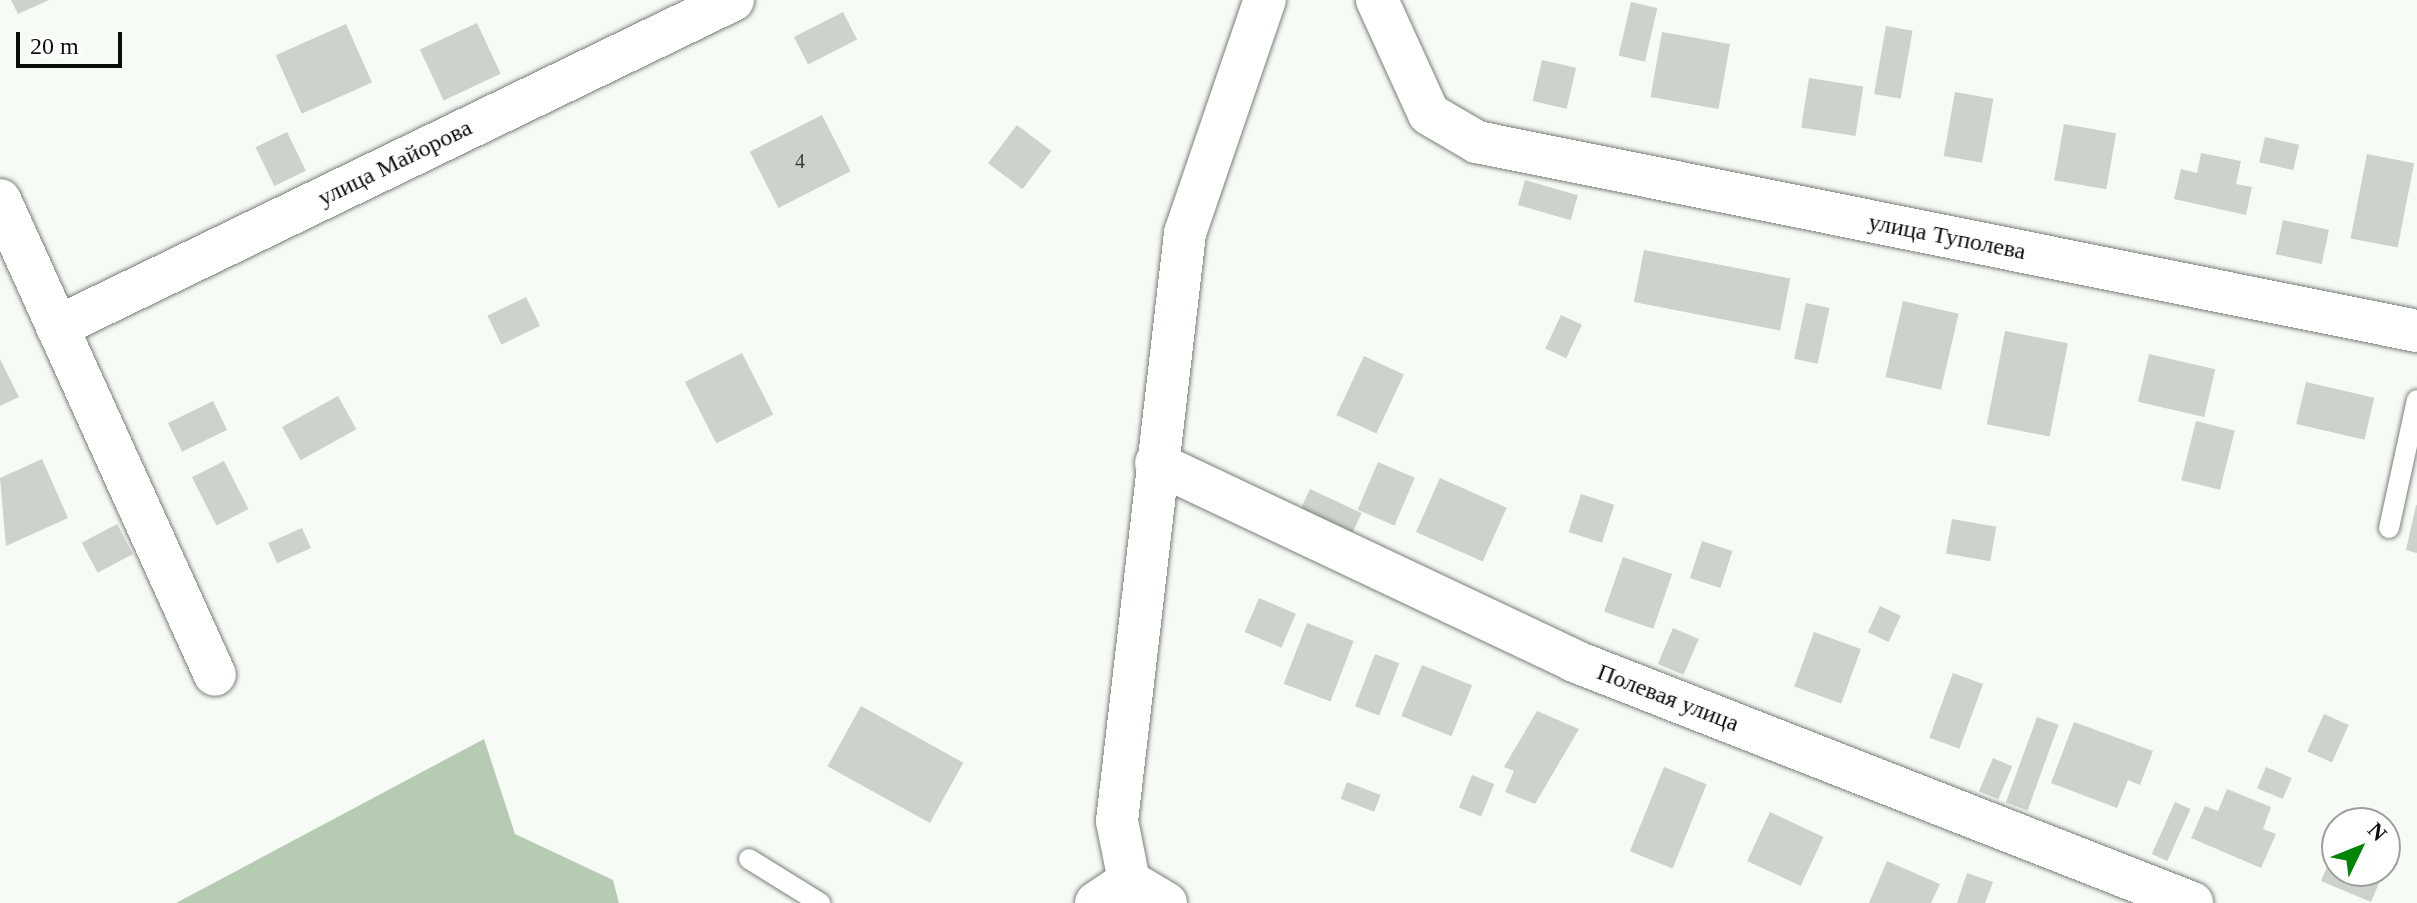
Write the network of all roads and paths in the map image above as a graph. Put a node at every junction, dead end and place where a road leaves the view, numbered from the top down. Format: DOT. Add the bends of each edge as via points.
graph roads {
  1 [pos="733,0"];
  2 [pos="1265,0"];
  3 [pos="1377,0"];
  4 [pos="0,200"];
  5 [pos="57,327"];
  6 [pos="2417,331"];
  7 [pos="2417,400"];
  8 [pos="1156,463"];
  9 [pos="2389,528"];
  10 [pos="215,675"];
  11 [pos="749,859"];
  12 [pos="1113,892"];
  13 [pos="820,903"];
  14 [pos="1166,903"];
  15 [pos="2192,903"];
  1 -- 5 [label="street, улица Майорова"];
  2 -- 8 [label="street" via="1185,233"];
  3 -- 6 [label="street, улица Туполева" via="1429,114 1477,142"];
  4 -- 5 [label="street"];
  5 -- 10 [label="street"];
  7 -- 9 [label="lane"];
  8 -- 12 [label="street"];
  8 -- 15 [label="street, Полевая улица" via="1574,661"];
  11 -- 13 [label="lane"];
  12 -- 14 [label="street"];
}
